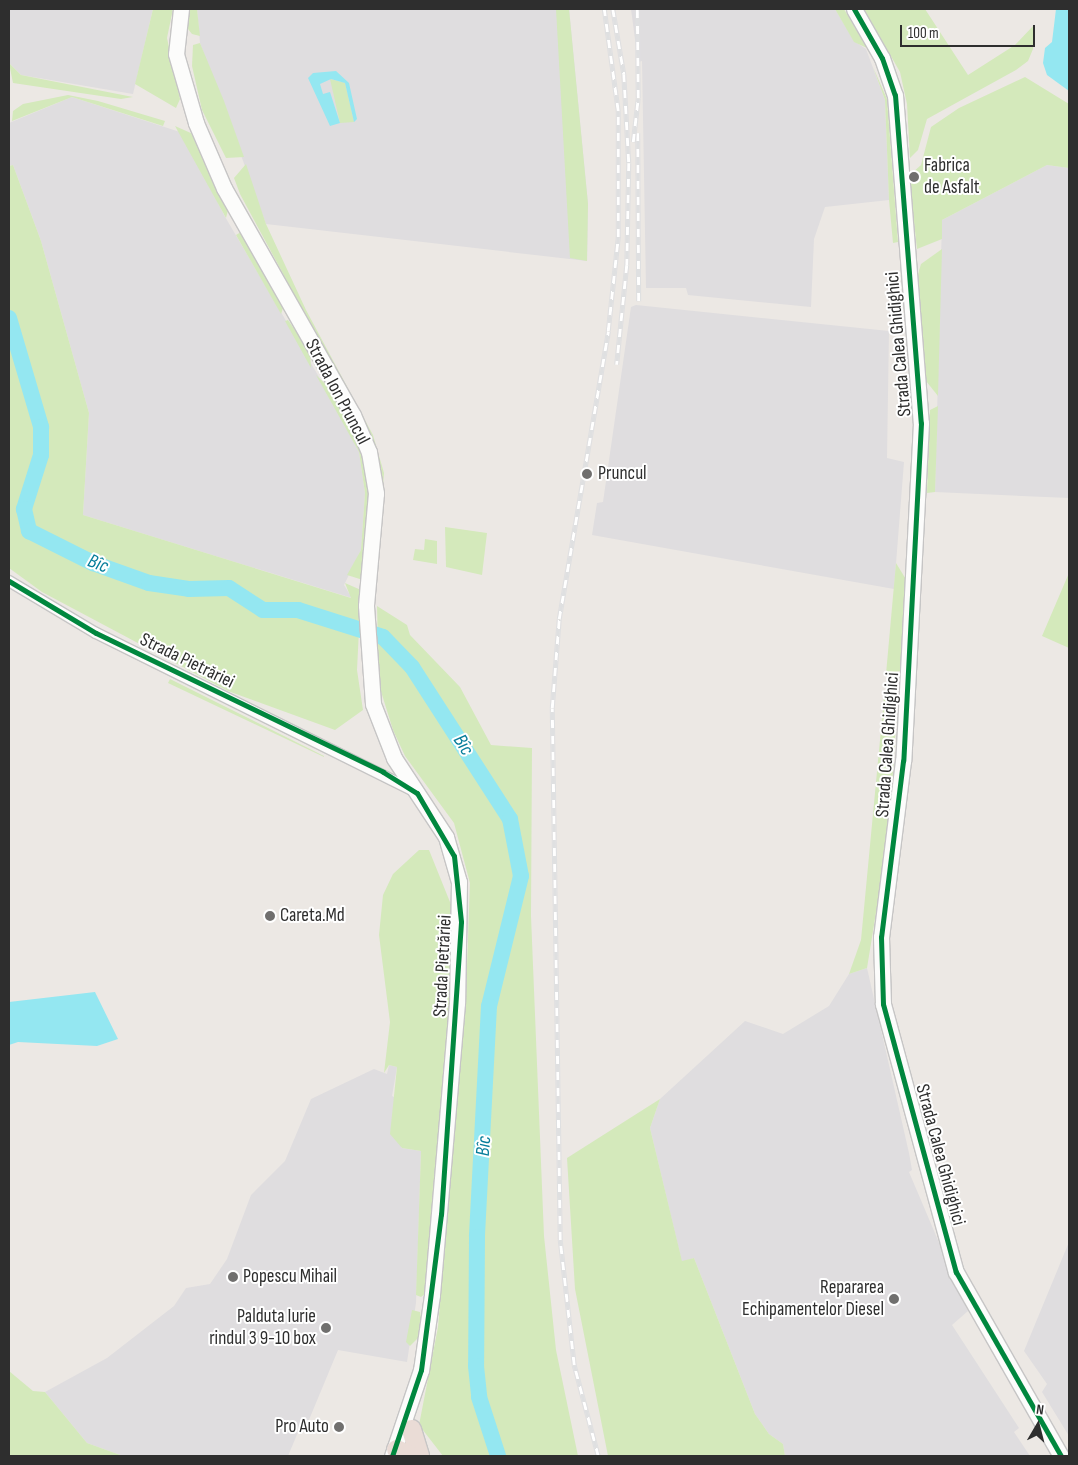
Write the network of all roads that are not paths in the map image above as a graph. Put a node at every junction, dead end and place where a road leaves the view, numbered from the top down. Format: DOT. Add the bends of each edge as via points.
graph roads {
  1 [pos="181,9"];
  2 [pos="854,9"];
  3 [pos="9,581"];
  4 [pos="417,793"];
  5 [pos="432,1295"];
  6 [pos="410,1429"];
  7 [pos="404,1454"];
  8 [pos="1061,1456"];
  1 -- 4 [label="street, Strada Ion Pruncul" via="176,54 196,123 224,188 354,415 369,452 376,493 366,606 373,704 394,758"];
  2 -- 8 [label="street, Strada Calea Ghidighici" via="885,64 895,95 921,422 903,761 881,937 883,1004 956,1272"];
  3 -- 4 [label="street, Strada Pietrăriei" via="96,633 383,772"];
  4 -- 5 [label="street, Strada Pietrăriei" via="454,856 462,922"];
  5 -- 6 [label="street, Strada Pietrăriei" via="434,1323 428,1374"];
  5 -- 7 [label="street, Strada Pietrăriei"];
  6 -- 7 [label="highway"];
}
